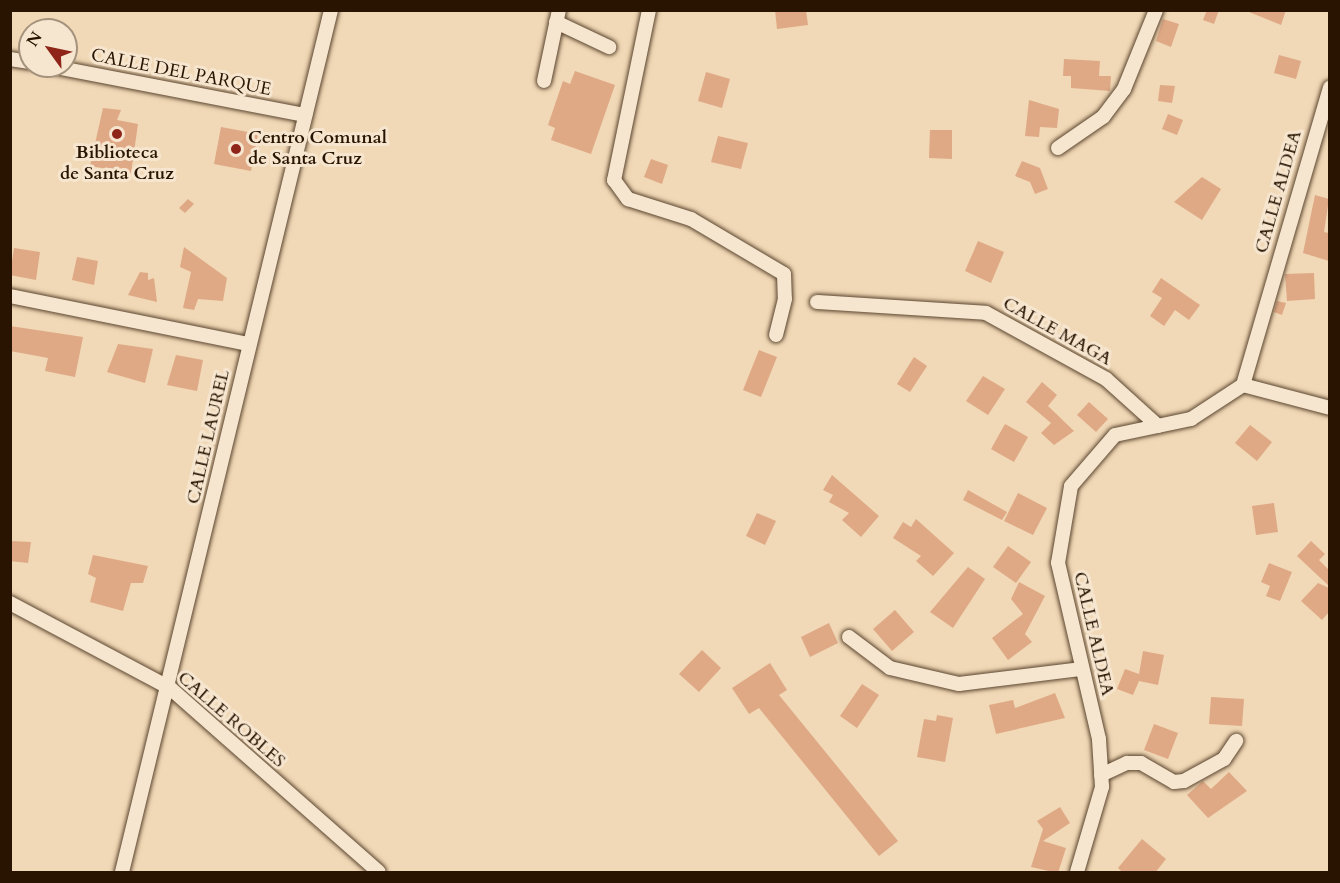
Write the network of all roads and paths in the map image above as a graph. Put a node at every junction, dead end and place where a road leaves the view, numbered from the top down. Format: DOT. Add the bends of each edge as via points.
graph roads {
  1 [pos="331,10"];
  2 [pos="649,10"];
  3 [pos="1156,10"];
  4 [pos="558,16"];
  5 [pos="609,47"];
  6 [pos="78,71"];
  7 [pos="544,81"];
  8 [pos="1329,87"];
  9 [pos="305,115"];
  10 [pos="1058,148"];
  11 [pos="10,296"];
  12 [pos="817,302"];
  13 [pos="776,335"];
  14 [pos="249,344"];
  15 [pos="1243,385"];
  16 [pos="1329,408"];
  17 [pos="1158,426"];
  18 [pos="10,603"];
  19 [pos="849,637"];
  20 [pos="1082,669"];
  21 [pos="170,688"];
  22 [pos="1236,741"];
  23 [pos="1101,775"];
  24 [pos="122,873"];
  25 [pos="379,873"];
  26 [pos="1077,873"];
  1 -- 9 [label="street, CALLE LAUREL"];
  2 -- 13 [label="street" via="614,161 614,180 628,199 692,219 784,274 785,299"];
  3 -- 10 [label="street" via="1125,89 1103,117"];
  4 -- 5 [label="street"];
  4 -- 7 [label="street"];
  6 -- 9 [label="street, CALLE DEL PARQUE"];
  8 -- 15 [label="street, CALLE ALDEA"];
  9 -- 14 [label="street, CALLE LAUREL"];
  11 -- 14 [label="street"];
  12 -- 17 [label="street, CALLE MAGA" via="986,313 1106,379"];
  14 -- 21 [label="street, CALLE LAUREL"];
  15 -- 16 [label="street"];
  15 -- 17 [label="street, CALLE ALDEA" via="1191,419"];
  17 -- 20 [label="street, CALLE ALDEA" via="1114,435 1071,486 1058,563"];
  18 -- 21 [label="street, CALLE ROBLES"];
  19 -- 20 [label="street" via="890,668 960,684"];
  20 -- 23 [label="street, CALLE ALDEA" via="1099,739"];
  21 -- 24 [label="street, CALLE LAUREL"];
  21 -- 25 [label="street, CALLE ROBLES"];
  22 -- 23 [label="street" via="1224,759 1184,781 1174,782 1142,764 1127,763"];
  23 -- 26 [label="street, CALLE ALDEA"];
}
